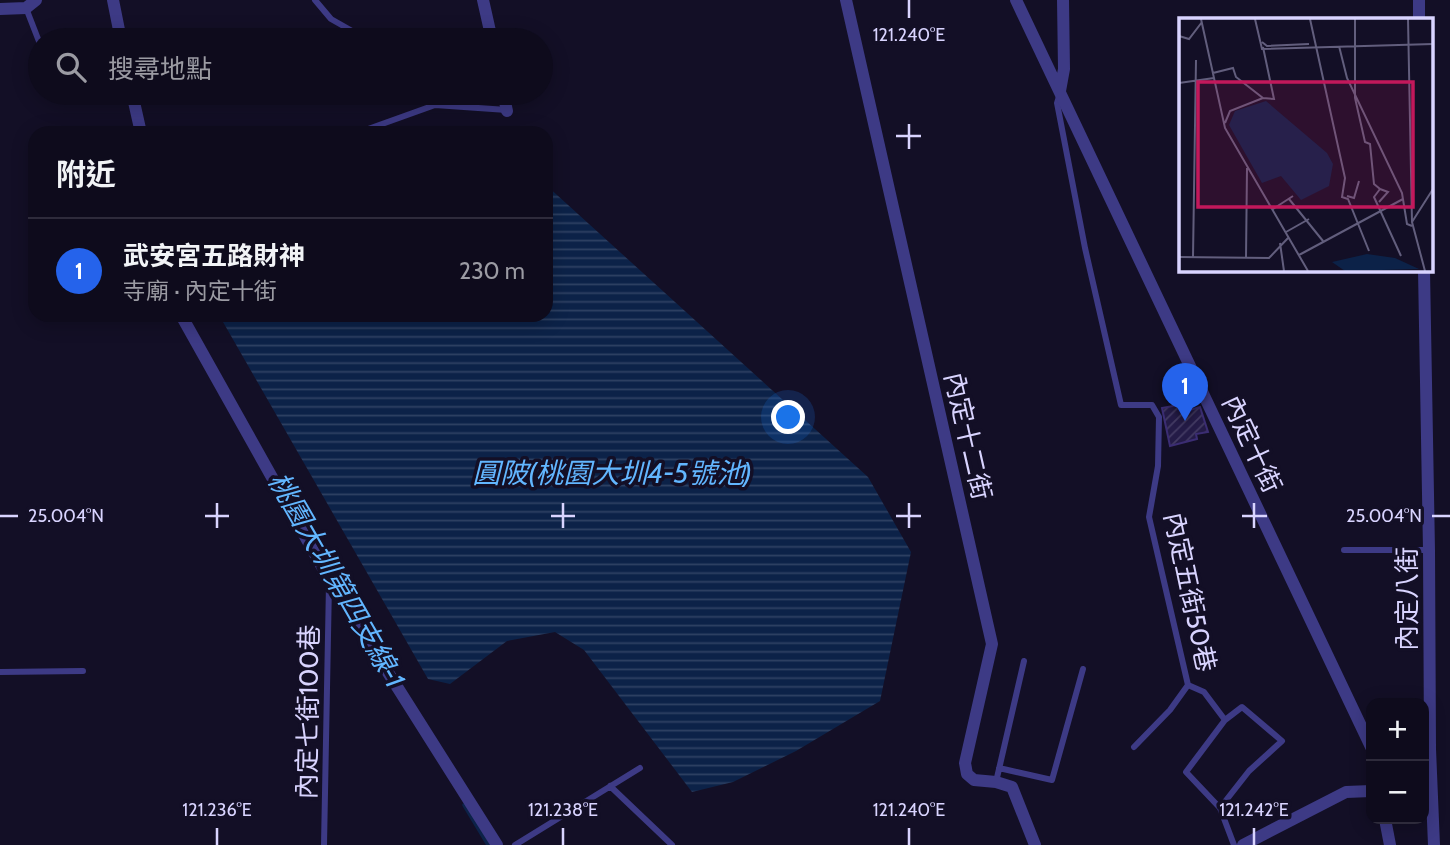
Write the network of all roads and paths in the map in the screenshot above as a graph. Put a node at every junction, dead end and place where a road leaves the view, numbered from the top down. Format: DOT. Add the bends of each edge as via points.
graph roads {
  1 [pos="113,0"];
  2 [pos="315,0"];
  3 [pos="482,0"];
  4 [pos="846,0"];
  5 [pos="1016,0"];
  6 [pos="1063,0"];
  7 [pos="1419,0"];
  8 [pos="31,4"];
  9 [pos="0,9"];
  10 [pos="1419,18"];
  11 [pos="36,28"];
  12 [pos="119,28"];
  13 [pos="347,28"];
  14 [pos="489,28"];
  15 [pos="1060,92"];
  16 [pos="135,105"];
  17 [pos="435,105"];
  18 [pos="506,105"];
  19 [pos="508,111"];
  20 [pos="139,126"];
  21 [pos="376,126"];
  22 [pos="1424,271"];
  23 [pos="185,322"];
  24 [pos="1344,550"];
  25 [pos="1429,550"];
  26 [pos="329,579"];
  27 [pos="1024,661"];
  28 [pos="1083,669"];
  29 [pos="83,671"];
  30 [pos="0,673"];
  31 [pos="1188,685"];
  32 [pos="1225,720"];
  33 [pos="1366,736"];
  34 [pos="1134,747"];
  35 [pos="640,768"];
  36 [pos="999,768"];
  37 [pos="996,782"];
  38 [pos="610,786"];
  39 [pos="1366,791"];
  40 [pos="1220,808"];
  41 [pos="1386,824"];
  42 [pos="324,845"];
  43 [pos="497,845"];
  44 [pos="515,845"];
  45 [pos="672,845"];
  46 [pos="1035,845"];
  47 [pos="1234,845"];
  48 [pos="1243,845"];
  49 [pos="1390,845"];
  50 [pos="1434,845"];
  1 -- 12 [label="street"];
  2 -- 13 [label="lane" via="331,19"];
  3 -- 14 [label="street"];
  4 -- 37 [label="street, 內定十二街" via="992,644 965,764 967,775"];
  5 -- 15 [label="street, 內定十街"];
  6 -- 15 [label="street"];
  7 -- 10 [label="street"];
  8 -- 9 [label="street"];
  8 -- 11 [label="lane"];
  15 -- 31 [label="lane, 內定五街50巷" via="1056,103 1121,405 1152,405 1159,417 1158,466 1149,517"];
  15 -- 33 [label="street, 內定十街"];
  16 -- 20 [label="street"];
  17 -- 19 [label="lane"];
  17 -- 21 [label="lane"];
  18 -- 19 [label="street"];
  22 -- 25 [label="street, 內定八街"];
  23 -- 26 [label="street"];
  24 -- 25 [label="lane"];
  25 -- 50 [label="street, 內定八街"];
  26 -- 42 [label="lane, 內定七街100巷"];
  26 -- 43 [label="street"];
  27 -- 36 [label="lane"];
  28 -- 36 [label="lane" via="1052,780"];
  29 -- 30 [label="lane"];
  31 -- 32 [label="lane, 內定五街50巷" via="1204,692"];
  31 -- 34 [label="lane"];
  32 -- 40 [label="lane" via="1186,772"];
  32 -- 40 [label="lane" via="1242,707 1282,741 1249,771"];
  35 -- 38 [label="lane"];
  36 -- 37 [label="lane"];
  37 -- 46 [label="street, 內定十二街" via="1012,787"];
  38 -- 44 [label="lane"];
  38 -- 45 [label="lane"];
  39 -- 48 [label="street" via="1346,792"];
  40 -- 47 [label="lane"];
  41 -- 49 [label="street"];
}
